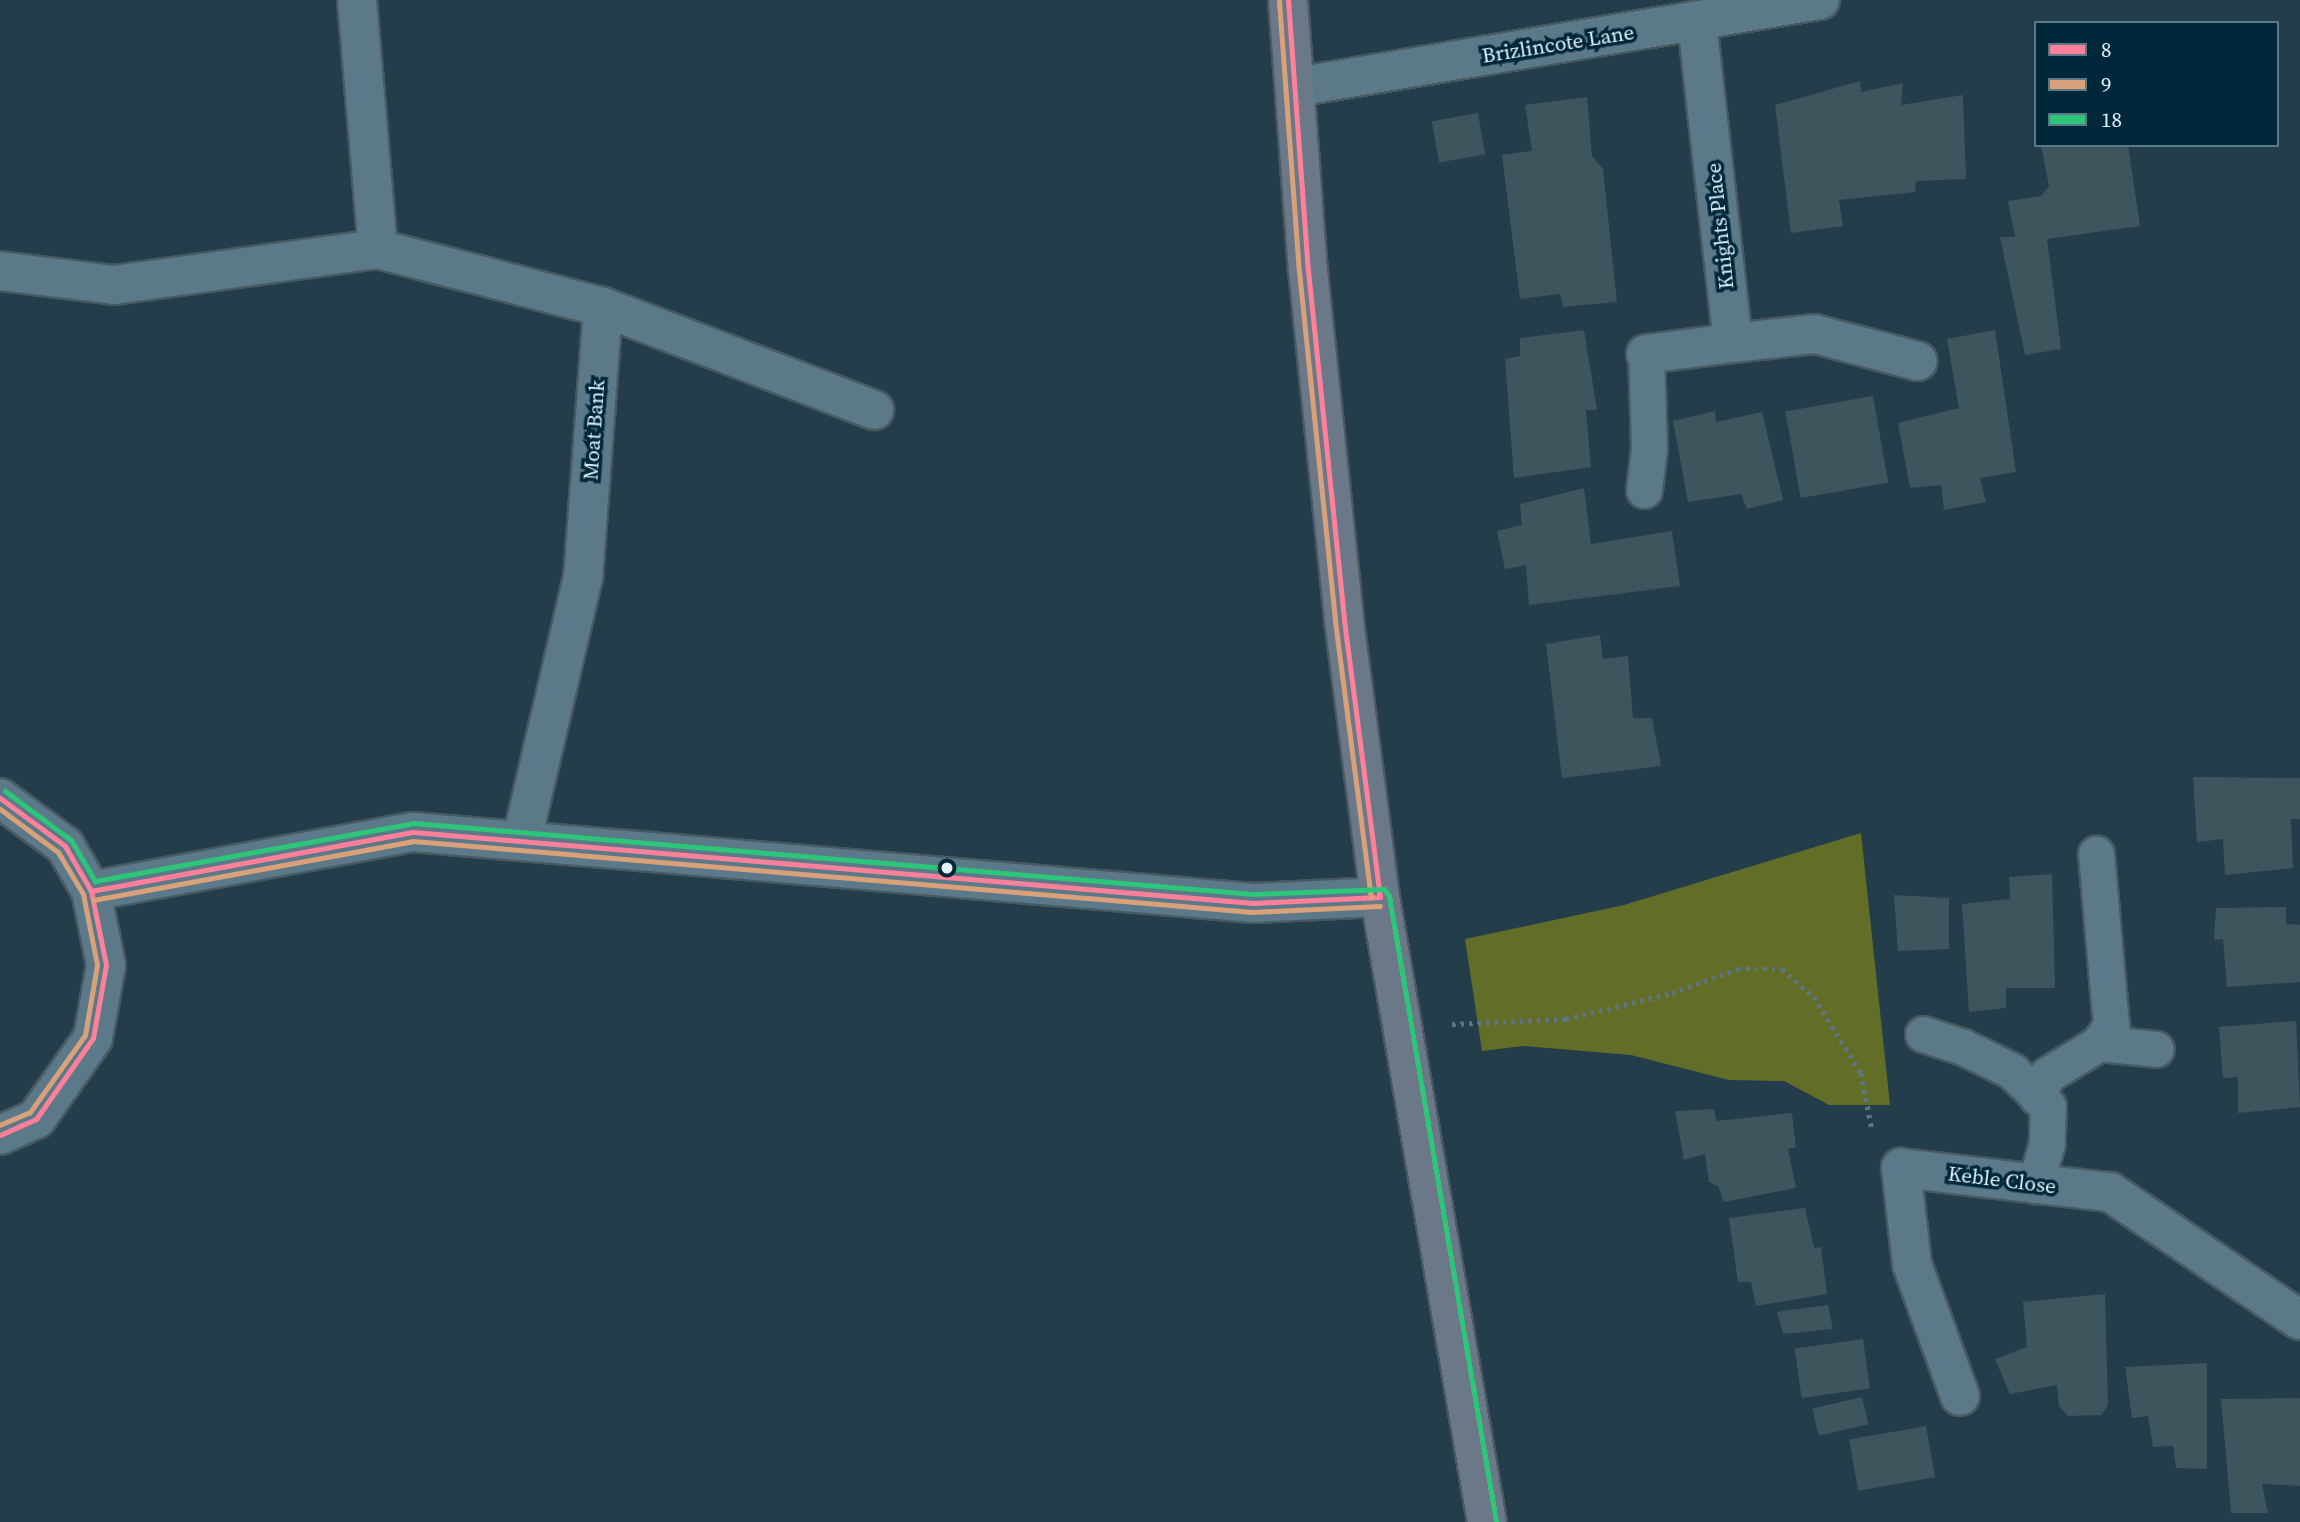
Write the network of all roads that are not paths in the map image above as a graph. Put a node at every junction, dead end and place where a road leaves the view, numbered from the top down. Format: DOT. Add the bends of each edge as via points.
graph roads {
  1 [pos="357,0"];
  2 [pos="1288,0"];
  3 [pos="1820,0"];
  4 [pos="1697,21"];
  5 [pos="1295,87"];
  6 [pos="378,249"];
  7 [pos="0,271"];
  8 [pos="603,307"];
  9 [pos="1734,343"];
  10 [pos="1646,354"];
  11 [pos="1917,361"];
  12 [pos="874,410"];
  13 [pos="1644,490"];
  14 [pos="0,798"];
  15 [pos="522,840"];
  16 [pos="2096,853"];
  17 [pos="91,891"];
  18 [pos="1380,897"];
  19 [pos="1923,1034"];
  20 [pos="2099,1043"];
  21 [pos="2156,1049"];
  22 [pos="2037,1097"];
  23 [pos="0,1135"];
  24 [pos="2035,1185"];
  25 [pos="2300,1321"];
  26 [pos="1960,1396"];
  27 [pos="1487,1522"];
  1 -- 6 [label="street"];
  2 -- 5 [label="highway"];
  3 -- 4 [label="street, Brizlincote Lane"];
  4 -- 5 [label="street, Brizlincote Lane"];
  4 -- 9 [label="street, Knights Place"];
  5 -- 18 [label="highway" via="1324,432"];
  6 -- 7 [label="street" via="114,285"];
  6 -- 8 [label="street"];
  8 -- 12 [label="street"];
  8 -- 15 [label="street, Moat Bank" via="583,577"];
  9 -- 10 [label="street"];
  9 -- 11 [label="street" via="1815,334"];
  10 -- 13 [label="lane"];
  14 -- 17 [label="street" via="65,846"];
  15 -- 17 [label="street" via="413,832"];
  15 -- 18 [label="street" via="1253,902"];
  16 -- 20 [label="lane" via="2111,1025"];
  17 -- 23 [label="street" via="106,965 93,1038 36,1119"];
  18 -- 27 [label="highway"];
  19 -- 22 [label="lane" via="1961,1046 2012,1071"];
  20 -- 21 [label="lane"];
  20 -- 22 [label="lane" via="2048,1075"];
  22 -- 24 [label="lane" via="2048,1106 2047,1143"];
  24 -- 25 [label="street, Keble Close" via="2110,1192"];
  24 -- 26 [label="street, Keble Close" via="1901,1168 1912,1264"];
}
